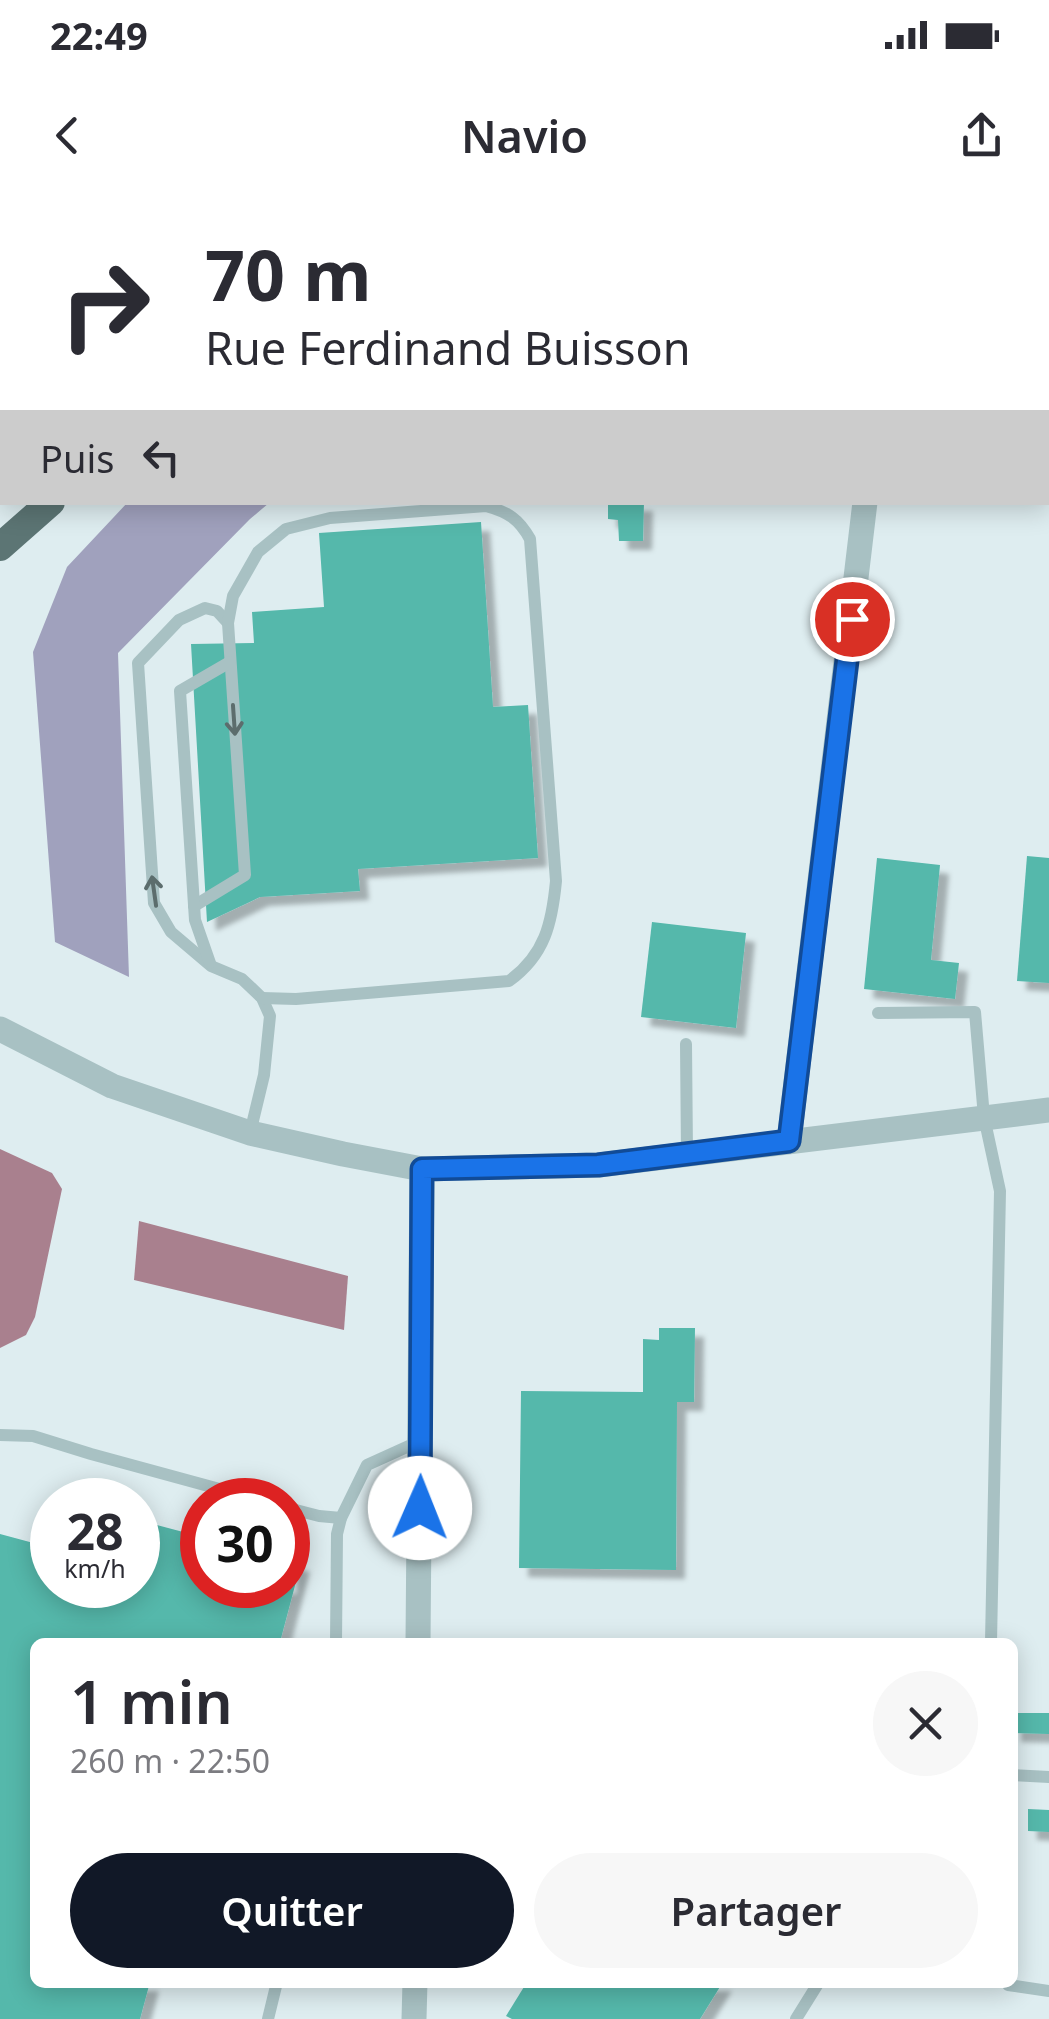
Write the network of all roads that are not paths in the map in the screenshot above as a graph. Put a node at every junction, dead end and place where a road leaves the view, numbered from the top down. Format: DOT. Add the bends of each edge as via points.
graph roads {
  1 [pos="48,505"];
  2 [pos="865,505"];
  3 [pos="0,547"];
  4 [pos="228,622"];
  5 [pos="230,662"];
  6 [pos="194,906"];
  7 [pos="211,966"];
  8 [pos="262,998"];
  9 [pos="878,1013"];
  10 [pos="0,1029"];
  11 [pos="686,1044"];
  12 [pos="1049,1110"];
  13 [pos="984,1117"];
  14 [pos="250,1133"];
  15 [pos="789,1141"];
  16 [pos="687,1154"];
  17 [pos="422,1169"];
  18 [pos="0,1435"];
  19 [pos="420,1441"];
  20 [pos="180,1478"];
  21 [pos="310,1514"];
  22 [pos="341,1518"];
  23 [pos="336,1638"];
  24 [pos="418,1638"];
  25 [pos="991,1638"];
  26 [pos="1018,1775"];
  27 [pos="1049,1776"];
  28 [pos="1018,1986"];
  29 [pos="276,1988"];
  30 [pos="414,1988"];
  31 [pos="815,1988"];
  32 [pos="1049,1991"];
  33 [pos="268,2019"];
  34 [pos="414,2019"];
  35 [pos="796,2019"];
  1 -- 3 [label="main road"];
  2 -- 15 [label="street"];
  4 -- 5 [label="lane"];
  7 -- 4 [label="lane, one-way" via="171,932 154,904 138,663 179,620 205,608"];
  4 -- 8 [label="lane" via="233,596 258,552 286,529 330,518 486,506 521,523 530,539 556,881 539,950 509,982"];
  5 -- 6 [label="lane, one-way" via="245,875"];
  5 -- 6 [label="lane" via="180,691"];
  6 -- 7 [label="lane"];
  7 -- 8 [label="lane" via="242,979"];
  8 -- 14 [label="lane" via="270,1035"];
  9 -- 13 [label="lane" via="975,1012"];
  10 -- 14 [label="street" via="112,1086"];
  11 -- 16 [label="lane"];
  12 -- 13 [label="street"];
  13 -- 15 [label="street"];
  13 -- 25 [label="lane" via="1000,1191"];
  14 -- 17 [label="street"];
  15 -- 16 [label="street"];
  16 -- 17 [label="street" via="598,1165"];
  17 -- 19 [label="street"];
  18 -- 20 [label="lane" via="34,1436"];
  19 -- 22 [label="lane" via="367,1466"];
  19 -- 24 [label="street"];
  21 -- 22 [label="lane"];
  22 -- 23 [label="lane"];
  26 -- 27 [label="lane"];
  28 -- 32 [label="lane"];
  29 -- 33 [label="lane"];
  30 -- 34 [label="street"];
  31 -- 35 [label="lane"];
}
